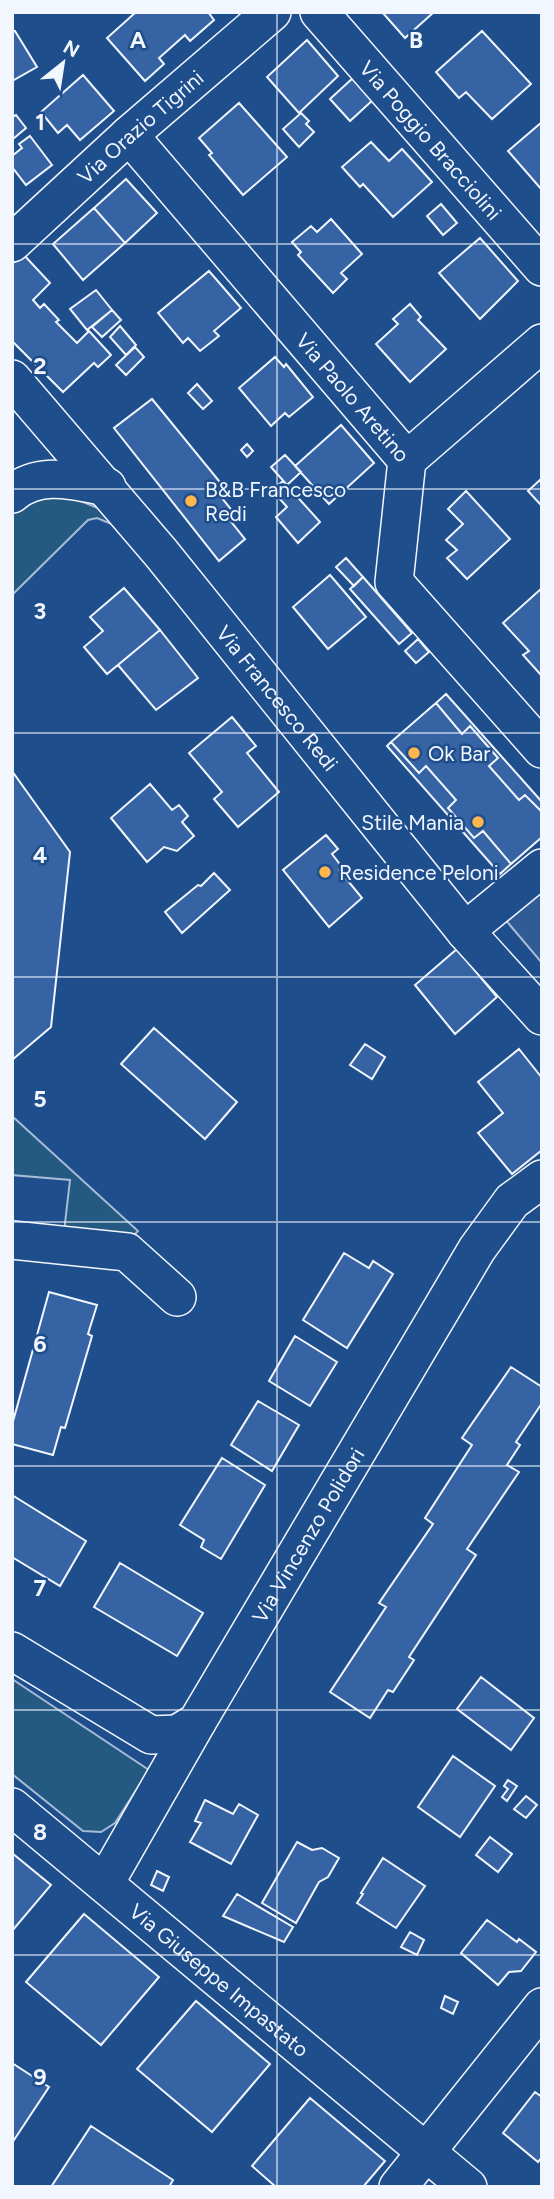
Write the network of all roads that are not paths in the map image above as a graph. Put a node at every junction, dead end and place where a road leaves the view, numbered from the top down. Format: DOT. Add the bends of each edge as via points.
graph roads {
  1 [pos="272,12"];
  2 [pos="319,12"];
  3 [pos="129,135"];
  4 [pos="12,243"];
  5 [pos="542,267"];
  6 [pos="542,343"];
  7 [pos="12,379"];
  8 [pos="407,460"];
  9 [pos="107,487"];
  10 [pos="12,494"];
  11 [pos="542,749"];
  12 [pos="538,879"];
  13 [pos="465,931"];
  14 [pos="542,1016"];
  15 [pos="542,1179"];
  16 [pos="12,1240"];
  17 [pos="177,1297"];
  18 [pos="12,1651"];
  19 [pos="197,1722"];
  20 [pos="12,1807"];
  21 [pos="105,1883"];
  22 [pos="542,2007"];
  23 [pos="426,2151"];
  24 [pos="398,2187"];
  25 [pos="468,2187"];
  1 -- 3 [label="street, Via Orazio Tigrini"];
  2 -- 5 [label="street, Via Poggio Bracciolini"];
  3 -- 4 [label="street, Via Orazio Tigrini"];
  3 -- 8 [label="street, Via Paolo Aretino"];
  6 -- 8 [label="street"];
  7 -- 9 [label="street, Via Francesco Redi"];
  8 -- 11 [label="street, Via Paolo Aretino" via="394,582"];
  9 -- 10 [label="street" via="48,478 21,486"];
  9 -- 13 [label="street, Via Francesco Redi"];
  12 -- 13 [label="street"];
  13 -- 14 [label="street, Via Francesco Redi"];
  15 -- 19 [label="street, Via Vincenzo Polidori" via="512,1202 477,1249"];
  16 -- 17 [label="street" via="127,1252"];
  18 -- 19 [label="street" via="151,1735 177,1734"];
  19 -- 21 [label="street, Via Vincenzo Polidori"];
  20 -- 21 [label="street, Via Giuseppe Impastato"];
  21 -- 23 [label="street, Via Giuseppe Impastato"];
  22 -- 23 [label="street"];
  23 -- 24 [label="street"];
  23 -- 25 [label="street, Via Giuseppe Impastato"];
}
